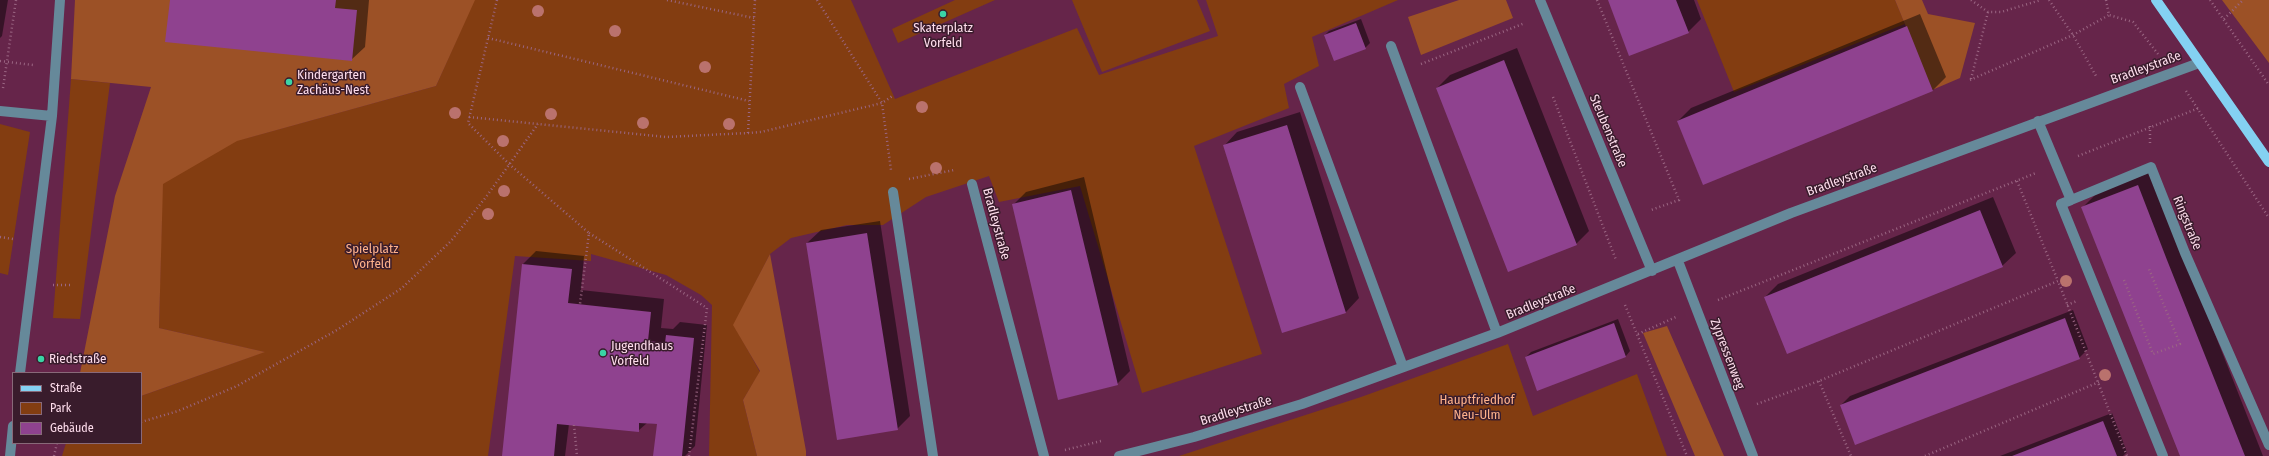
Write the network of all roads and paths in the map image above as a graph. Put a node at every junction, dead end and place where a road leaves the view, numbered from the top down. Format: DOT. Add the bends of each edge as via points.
graph roads {
  1 [pos="16,0"];
  2 [pos="60,0"];
  3 [pos="497,0"];
  4 [pos="667,0"];
  5 [pos="755,0"];
  6 [pos="817,0"];
  7 [pos="1540,0"];
  8 [pos="1598,0"];
  9 [pos="1971,0"];
  10 [pos="2041,0"];
  11 [pos="2049,0"];
  12 [pos="2106,0"];
  13 [pos="2156,0"];
  14 [pos="2210,0"];
  15 [pos="2243,0"];
  16 [pos="1988,12"];
  17 [pos="2109,15"];
  18 [pos="754,18"];
  19 [pos="1522,18"];
  20 [pos="2224,19"];
  21 [pos="1525,23"];
  22 [pos="1528,31"];
  23 [pos="2073,35"];
  24 [pos="488,38"];
  25 [pos="1391,46"];
  26 [pos="0,61"];
  27 [pos="6,62"];
  28 [pos="2200,63"];
  29 [pos="56,68"];
  30 [pos="1400,71"];
  31 [pos="2172,72"];
  32 [pos="2269,85"];
  33 [pos="1300,87"];
  34 [pos="1550,89"];
  35 [pos="2,92"];
  36 [pos="894,95"];
  37 [pos="2107,96"];
  38 [pos="749,101"];
  39 [pos="882,103"];
  40 [pos="2198,108"];
  41 [pos="0,111"];
  42 [pos="52,116"];
  43 [pos="469,117"];
  44 [pos="2038,121"];
  45 [pos="538,124"];
  46 [pos="748,133"];
  47 [pos="2269,162"];
  48 [pos="509,164"];
  49 [pos="2056,166"];
  50 [pos="892,174"];
  51 [pos="908,179"];
  52 [pos="2017,181"];
  53 [pos="972,184"];
  54 [pos="893,192"];
  55 [pos="2070,200"];
  56 [pos="1630,218"];
  57 [pos="2269,218"];
  58 [pos="1604,229"];
  59 [pos="589,233"];
  60 [pos="0,237"];
  61 [pos="16,240"];
  62 [pos="1678,261"];
  63 [pos="2149,269"];
  64 [pos="1652,271"];
  65 [pos="2124,280"];
  66 [pos="2058,281"];
  67 [pos="50,285"];
  68 [pos="72,285"];
  69 [pos="1617,286"];
  70 [pos="580,304"];
  71 [pos="1696,309"];
  72 [pos="1497,333"];
  73 [pos="1638,334"];
  74 [pos="1403,367"];
  75 [pos="20,372"];
  76 [pos="1819,381"];
  77 [pos="2099,382"];
  78 [pos="1736,412"];
  79 [pos="142,422"];
  80 [pos="574,425"];
  81 [pos="12,436"];
  82 [pos="57,444"];
  83 [pos="2269,445"];
  84 [pos="10,456"];
  85 [pos="54,456"];
  86 [pos="577,456"];
  87 [pos="689,456"];
  88 [pos="932,456"];
  89 [pos="1044,456"];
  90 [pos="1119,456"];
  91 [pos="1687,456"];
  92 [pos="1753,456"];
  93 [pos="1851,456"];
  94 [pos="1925,456"];
  95 [pos="2127,456"];
  96 [pos="2163,456"];
  1 -- 27 [label="path"];
  2 -- 29 [label="street"];
  3 -- 24 [label="path"];
  4 -- 18 [label="path"];
  5 -- 18 [label="path"];
  6 -- 39 [label="path"];
  7 -- 56 [label="street, Steubenstraße"];
  8 -- 56 [label="path" via="1679,200"];
  9 -- 16 [label="path"];
  10 -- 16 [label="path" via="2015,10"];
  11 -- 23 [label="path"];
  12 -- 17 [label="path"];
  13 -- 28 [label="main road"];
  14 -- 20 [label="path"];
  15 -- 20 [label="path"];
  16 -- 23 [label="path" via="1970,80"];
  17 -- 23 [label="path"];
  17 -- 31 [label="path" via="2133,22"];
  18 -- 38 [label="path"];
  19 -- 21 [label="path"];
  20 -- 32 [label="path"];
  21 -- 22 [label="path"];
  21 -- 30 [label="path"];
  23 -- 37 [label="path"];
  24 -- 38 [label="path"];
  24 -- 43 [label="path"];
  25 -- 30 [label="street, Bradleystraße"];
  26 -- 27 [label="path"];
  27 -- 29 [label="path"];
  27 -- 35 [label="path"];
  28 -- 31 [label="street, Bradleystraße"];
  28 -- 47 [label="main road"];
  29 -- 42 [label="street"];
  30 -- 72 [label="street, Bradleystraße"];
  31 -- 37 [label="street, Bradleystraße"];
  31 -- 40 [label="path"];
  33 -- 74 [label="street"];
  34 -- 58 [label="path"];
  36 -- 39 [label="path"];
  37 -- 44 [label="street, Bradleystraße"];
  38 -- 46 [label="path"];
  39 -- 46 [label="path" via="762,132"];
  39 -- 50 [label="path"];
  40 -- 49 [label="path"];
  40 -- 57 [label="path"];
  41 -- 42 [label="street"];
  42 -- 75 [label="street"];
  43 -- 45 [label="path"];
  43 -- 48 [label="path" via="468,123"];
  44 -- 49 [label="street"];
  44 -- 62 [label="street, Bradleystraße" via="1791,213"];
  45 -- 46 [label="path" via="666,137"];
  45 -- 48 [label="path"];
  48 -- 59 [label="path"];
  48 -- 79 [label="path" via="451,241 402,288 337,330 237,386 178,411"];
  49 -- 52 [label="path"];
  49 -- 55 [label="street"];
  51 -- 53 [label="path" via="968,167"];
  52 -- 66 [label="path"];
  52 -- 71 [label="path"];
  53 -- 89 [label="street, Bradleystraße"];
  54 -- 88 [label="street"];
  55 -- 83 [label="street, Ringstraße" via="2151,167 2185,253"];
  55 -- 96 [label="street" via="2060,204"];
  56 -- 58 [label="path"];
  56 -- 64 [label="street, Steubenstraße"];
  58 -- 69 [label="path" via="1616,260 1608,264"];
  59 -- 70 [label="path"];
  59 -- 87 [label="path" via="707,308"];
  60 -- 61 [label="path"];
  62 -- 64 [label="street, Bradleystraße"];
  62 -- 71 [label="street, Zypressenweg"];
  63 -- 65 [label="path" via="2180,344 2153,354"];
  64 -- 69 [label="street, Bradleystraße"];
  66 -- 76 [label="path"];
  66 -- 77 [label="path"];
  67 -- 68 [label="path"];
  69 -- 72 [label="street, Bradleystraße"];
  69 -- 73 [label="path"];
  71 -- 73 [label="path"];
  71 -- 78 [label="street, Zypressenweg"];
  72 -- 74 [label="street, Bradleystraße"];
  73 -- 91 [label="path"];
  74 -- 90 [label="street, Bradleystraße" via="1302,404 1194,437"];
  76 -- 78 [label="path"];
  76 -- 93 [label="path"];
  77 -- 94 [label="path"];
  77 -- 95 [label="path"];
  78 -- 92 [label="street, Zypressenweg"];
  80 -- 86 [label="path"];
  81 -- 84 [label="street"];
  82 -- 85 [label="path"];
}
